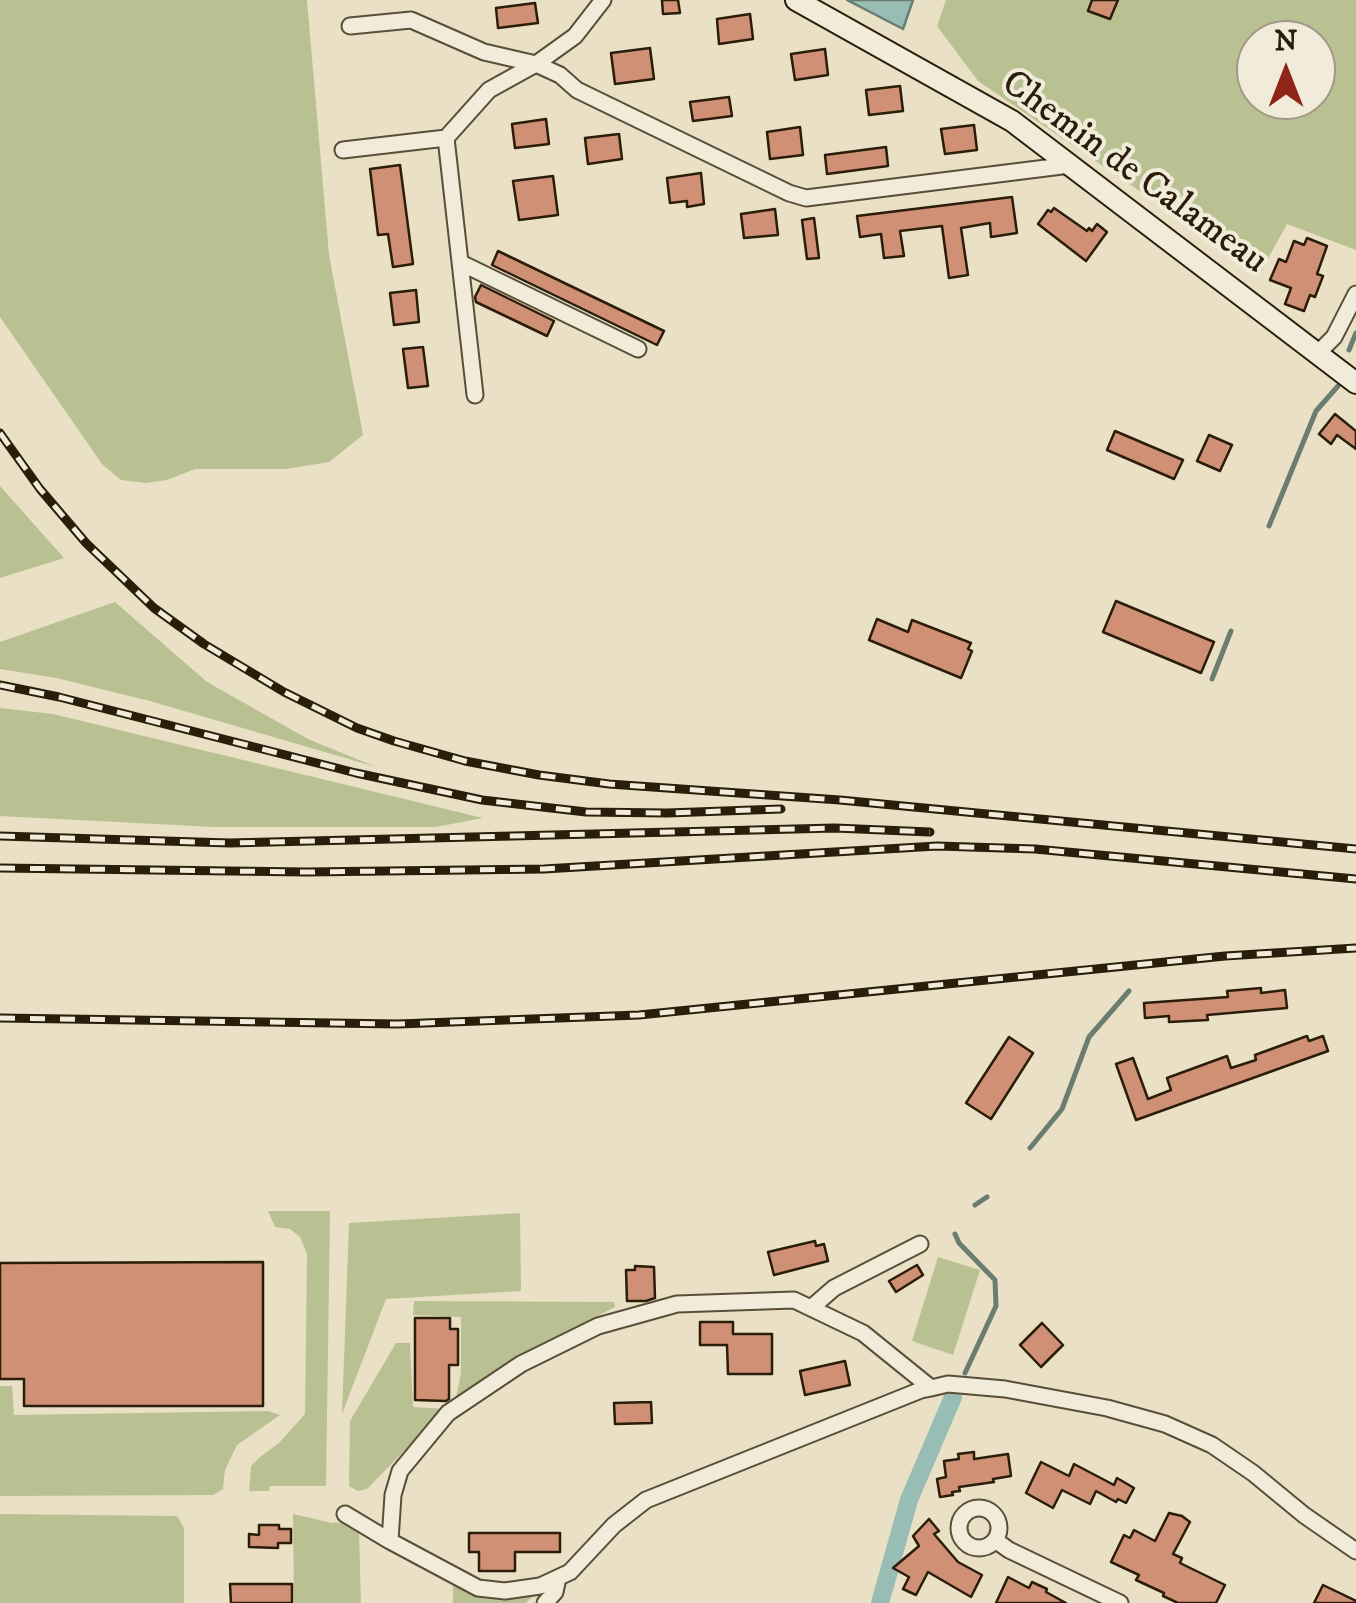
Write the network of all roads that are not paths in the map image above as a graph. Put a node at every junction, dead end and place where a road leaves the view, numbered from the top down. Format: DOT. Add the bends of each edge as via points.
graph roads {
  1 [pos="603,0"];
  2 [pos="796,0"];
  3 [pos="350,26"];
  4 [pos="536,64"];
  5 [pos="446,138"];
  6 [pos="343,150"];
  7 [pos="1070,165"];
  8 [pos="461,262"];
  9 [pos="1356,294"];
  10 [pos="638,349"];
  11 [pos="1317,354"];
  12 [pos="1356,383"];
  13 [pos="476,394"];
  14 [pos="920,1244"];
  15 [pos="811,1308"];
  16 [pos="932,1388"];
  17 [pos="346,1514"];
  18 [pos="995,1540"];
  19 [pos="390,1541"];
  20 [pos="1356,1551"];
  21 [pos="558,1578"];
  22 [pos="545,1603"];
  23 [pos="1120,1603"];
  1 -- 4 [label="street" via="575,36"];
  2 -- 7 [label="main road, Chemin de Calameau" via="1012,122"];
  3 -- 4 [label="street" via="411,20 484,52"];
  4 -- 5 [label="street" via="488,90"];
  4 -- 7 [label="street" via="577,90 806,198"];
  5 -- 6 [label="street"];
  5 -- 8 [label="street"];
  7 -- 11 [label="main road, Chemin de Calameau"];
  8 -- 10 [label="street"];
  8 -- 13 [label="street"];
  9 -- 11 [label="street"];
  11 -- 12 [label="main road, Chemin de Calameau"];
  14 -- 15 [label="street" via="834,1288"];
  15 -- 16 [label="street" via="863,1334"];
  15 -- 19 [label="street" via="794,1300 678,1304 598,1326 522,1364 448,1413 400,1471"];
  16 -- 20 [label="street" via="1005,1389 1164,1424 1212,1445"];
  16 -- 21 [label="street" via="646,1500"];
  17 -- 19 [label="street"];
  18 -- 23 [label="street"];
  19 -- 21 [label="street" via="478,1588 505,1591"];
  21 -- 22 [label="street"];
}
